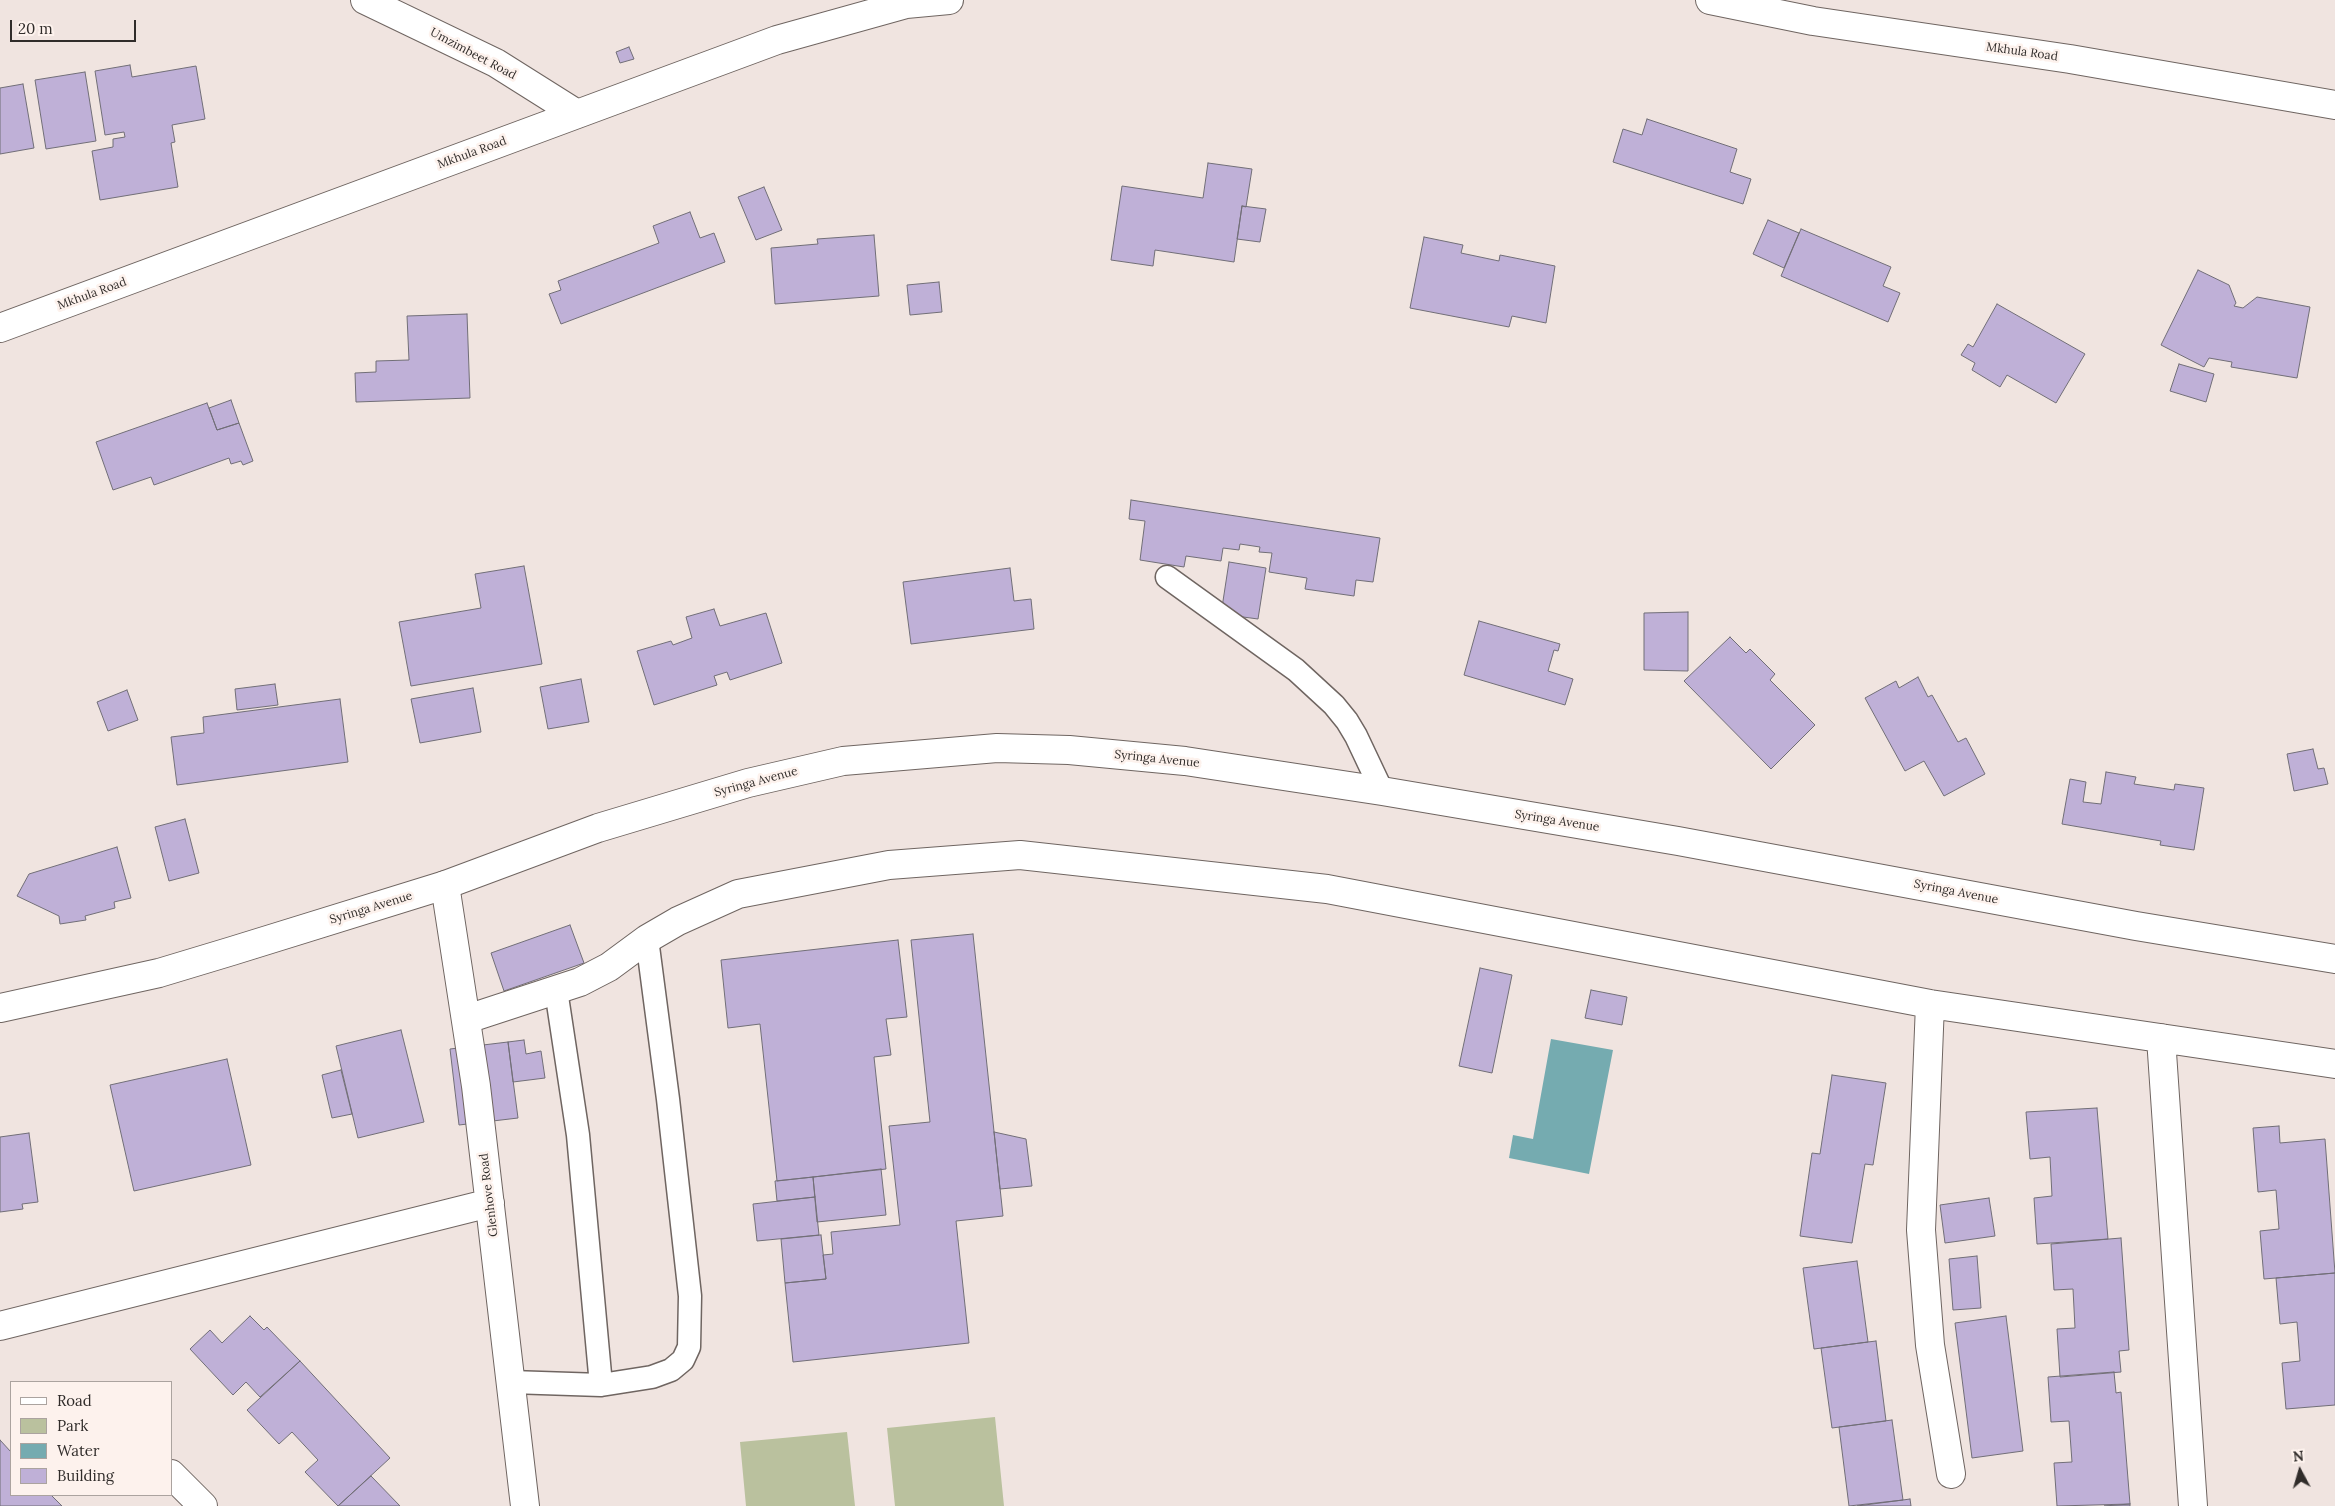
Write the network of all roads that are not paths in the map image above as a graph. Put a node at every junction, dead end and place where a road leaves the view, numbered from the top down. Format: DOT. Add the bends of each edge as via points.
graph roads {
  1 [pos="365,0"];
  2 [pos="949,0"];
  3 [pos="1710,0"];
  4 [pos="2335,105"];
  5 [pos="577,114"];
  6 [pos="0,328"];
  7 [pos="1167,577"];
  8 [pos="1382,791"];
  9 [pos="445,885"];
  10 [pos="647,939"];
  11 [pos="2335,959"];
  12 [pos="556,990"];
  13 [pos="1930,1004"];
  14 [pos="0,1008"];
  15 [pos="467,1019"];
  16 [pos="2161,1038"];
  17 [pos="2335,1064"];
  18 [pos="490,1203"];
  19 [pos="0,1326"];
  20 [pos="511,1382"];
  21 [pos="601,1385"];
  22 [pos="1951,1474"];
  23 [pos="172,1475"];
  24 [pos="202,1506"];
  25 [pos="525,1506"];
  26 [pos="2193,1506"];
  1 -- 5 [label="street, Umzimbeet Road" via="496,64"];
  2 -- 5 [label="street, Mkhula Road" via="906,4 777,40"];
  3 -- 4 [label="street, Mkhula Road" via="1813,21 2070,59"];
  5 -- 6 [label="street, Mkhula Road"];
  7 -- 8 [label="lane" via="1296,670 1334,705 1356,736"];
  8 -- 9 [label="street, Syringa Avenue" via="1185,761 1069,750 997,748 853,760 748,783 598,828"];
  8 -- 11 [label="street, Syringa Avenue"];
  9 -- 14 [label="street, Syringa Avenue" via="159,973"];
  9 -- 15 [label="street, Glenhove Road"];
  10 -- 12 [label="street" via="609,966 580,982"];
  10 -- 13 [label="street" via="738,894 889,865 1020,855 1327,889"];
  10 -- 21 [label="lane" via="690,1296 689,1348 683,1360 671,1370"];
  12 -- 15 [label="street"];
  12 -- 21 [label="lane" via="578,1135"];
  13 -- 16 [label="street"];
  13 -- 22 [label="street" via="1921,1230 1930,1345"];
  15 -- 18 [label="street, Glenhove Road"];
  16 -- 17 [label="street"];
  16 -- 26 [label="street"];
  18 -- 19 [label="street"];
  18 -- 20 [label="street, Glenhove Road"];
  20 -- 21 [label="lane"];
  20 -- 25 [label="street, Glenhove Road"];
  23 -- 24 [label="street"];
}
